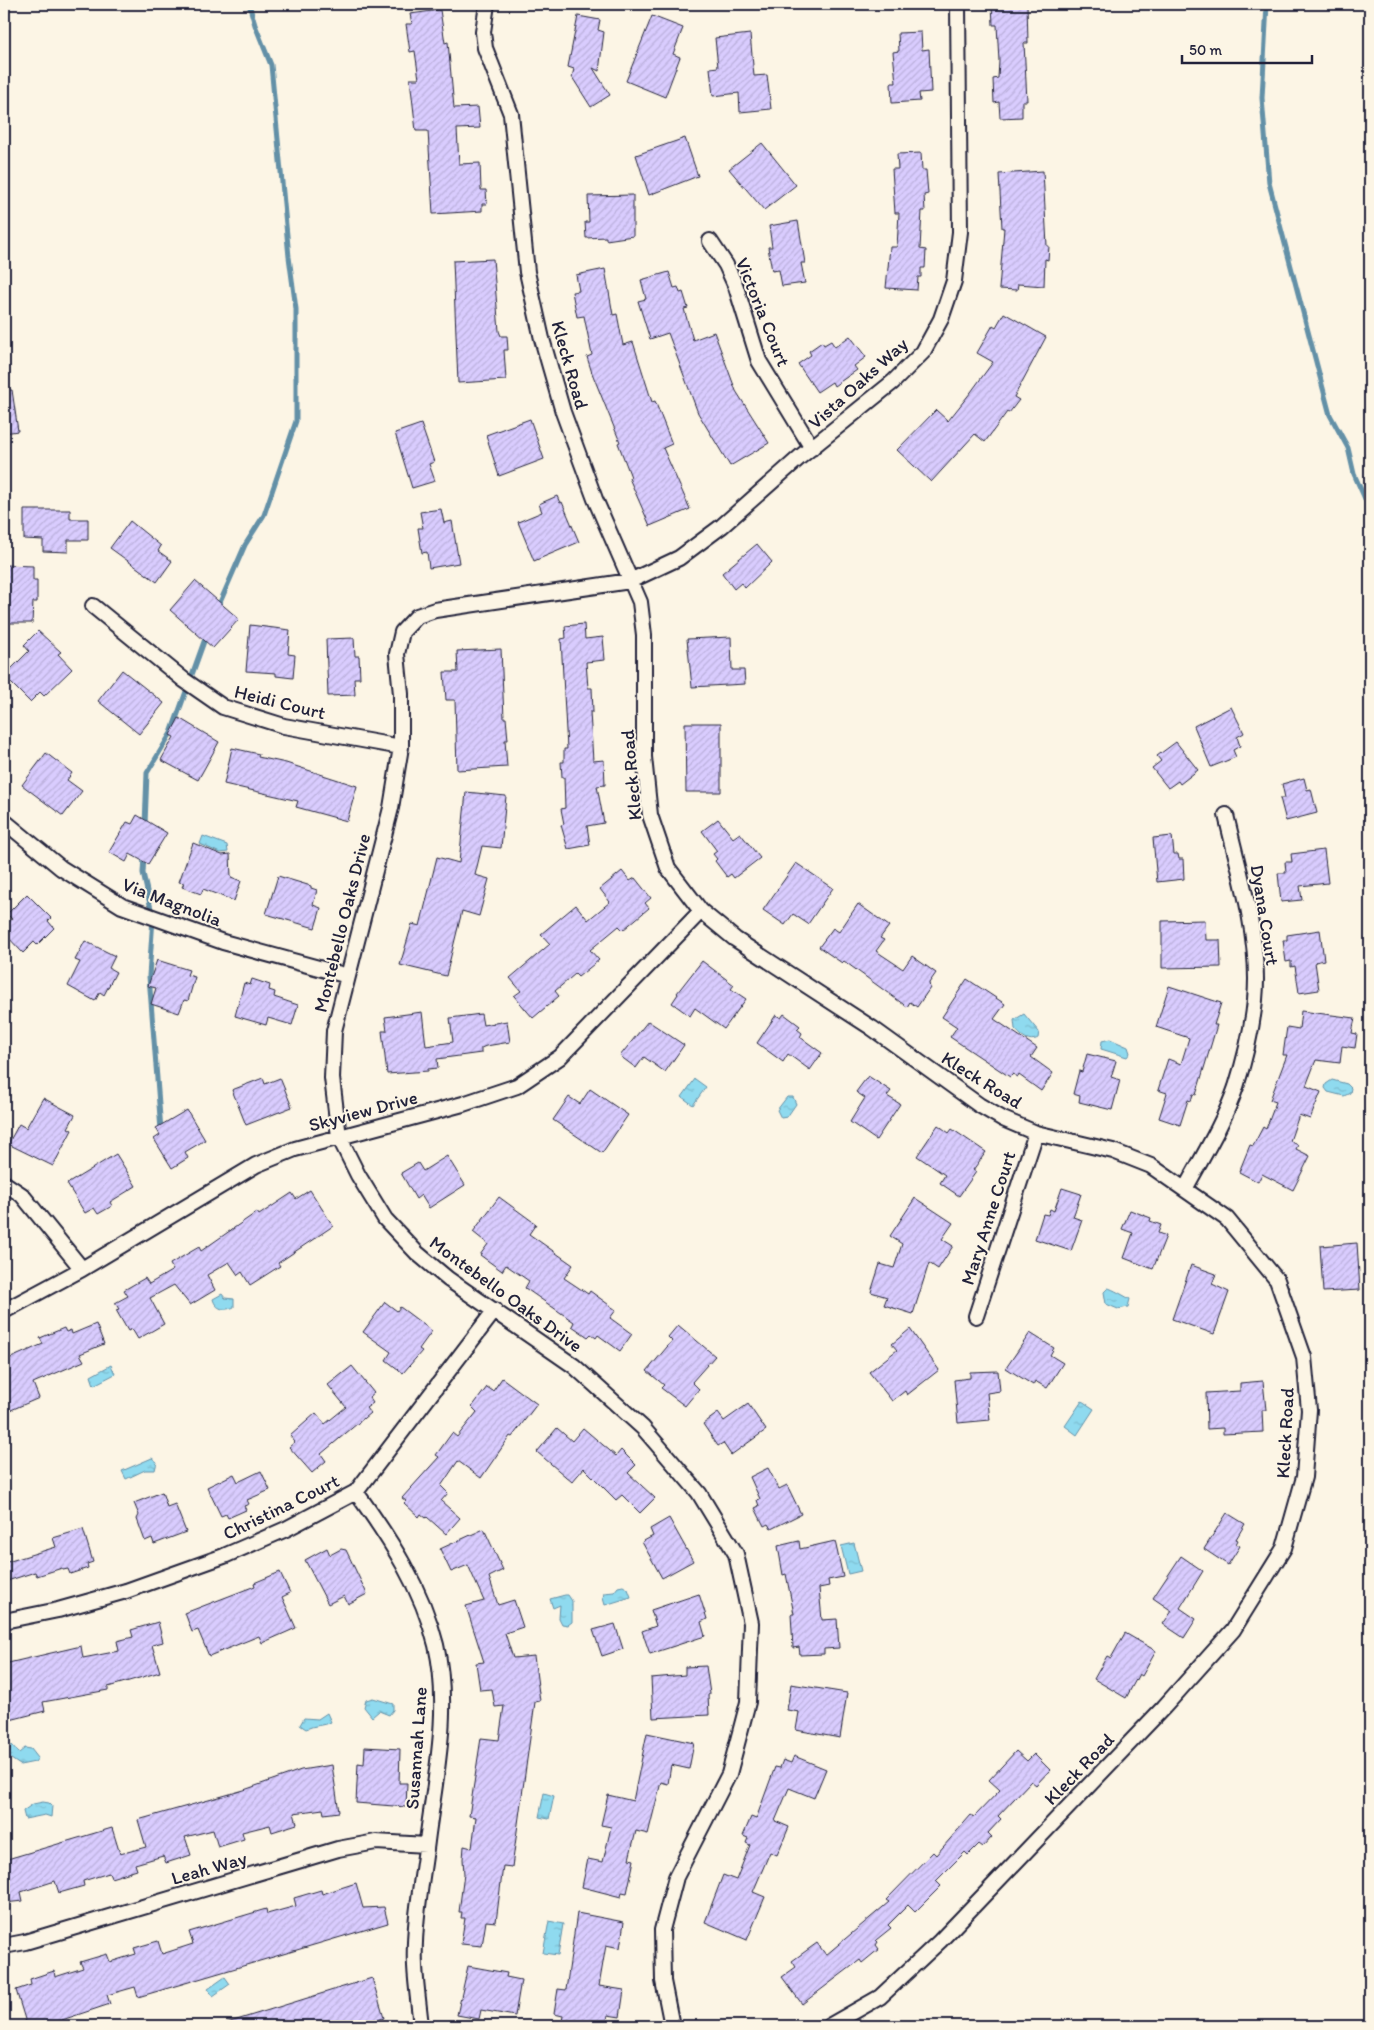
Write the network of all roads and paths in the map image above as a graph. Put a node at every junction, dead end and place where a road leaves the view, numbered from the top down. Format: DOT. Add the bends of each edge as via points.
graph roads {
  1 [pos="487,4"];
  2 [pos="958,4"];
  3 [pos="710,241"];
  4 [pos="812,448"];
  5 [pos="630,581"];
  6 [pos="93,606"];
  7 [pos="401,747"];
  8 [pos="1226,814"];
  9 [pos="4,821"];
  10 [pos="701,911"];
  11 [pos="348,976"];
  12 [pos="1036,1133"];
  13 [pos="339,1137"];
  14 [pos="4,1183"];
  15 [pos="1185,1189"];
  16 [pos="82,1269"];
  17 [pos="4,1310"];
  18 [pos="495,1310"];
  19 [pos="976,1316"];
  20 [pos="356,1492"];
  21 [pos="4,1621"];
  22 [pos="426,1845"];
  23 [pos="4,1946"];
  24 [pos="421,2026"];
  25 [pos="672,2026"];
  26 [pos="829,2026"];
  1 -- 5 [label="street, Kleck Road" via="483,32 485,48 511,114 527,272 542,339 563,412"];
  2 -- 4 [label="street, Vista Oaks Way" via="960,232 954,281 941,320 922,352 893,382"];
  3 -- 4 [label="street, Victoria Court" via="736,286 759,361"];
  4 -- 5 [label="street, Vista Oaks Way" via="722,526 678,558"];
  5 -- 7 [label="street, Montebello Oaks Drive" via="435,610 417,616 402,632 397,654"];
  5 -- 10 [label="street, Kleck Road" via="640,602 644,635 644,757 650,815 668,868"];
  6 -- 7 [label="street, Heidi Court" via="223,708 284,726"];
  7 -- 11 [label="street, Montebello Oaks Drive" via="391,808"];
  8 -- 15 [label="street, Dyana Court" via="1249,912 1256,979 1251,1034 1236,1088"];
  9 -- 11 [label="street, Via Magnolia" via="61,868 122,906 223,942"];
  10 -- 12 [label="street, Kleck Road" via="736,939 872,1028 979,1105"];
  10 -- 13 [label="street, Skyview Drive" via="560,1057 517,1086"];
  11 -- 13 [label="street, Montebello Oaks Drive" via="334,1031 332,1078"];
  12 -- 15 [label="street, Kleck Road" via="1113,1151 1152,1166"];
  12 -- 19 [label="street, Mary Anne Court"];
  13 -- 16 [label="street, Skyview Drive" via="295,1149 256,1165"];
  13 -- 18 [label="street, Montebello Oaks Drive" via="384,1219 448,1279"];
  14 -- 16 [label="street" via="22,1195"];
  15 -- 26 [label="street, Kleck Road" via="1227,1219 1277,1280 1304,1357 1309,1410 1304,1478 1284,1548 1233,1630 1164,1707 940,1941 880,1997"];
  16 -- 17 [label="street, Skyview Drive"];
  18 -- 20 [label="street, Christina Court"];
  18 -- 25 [label="street, Montebello Oaks Drive" via="574,1366 642,1428 699,1493 736,1554 751,1623 748,1702 729,1774 676,1876 662,1930 663,1981"];
  20 -- 21 [label="street, Christina Court" via="286,1529 224,1556 126,1591"];
  20 -- 22 [label="street, Susannah Lane" via="403,1561 436,1646 442,1693 438,1758"];
  22 -- 23 [label="street, Leah Way" via="376,1842 338,1849"];
  22 -- 24 [label="street, Susannah Lane" via="415,1965"];
}
